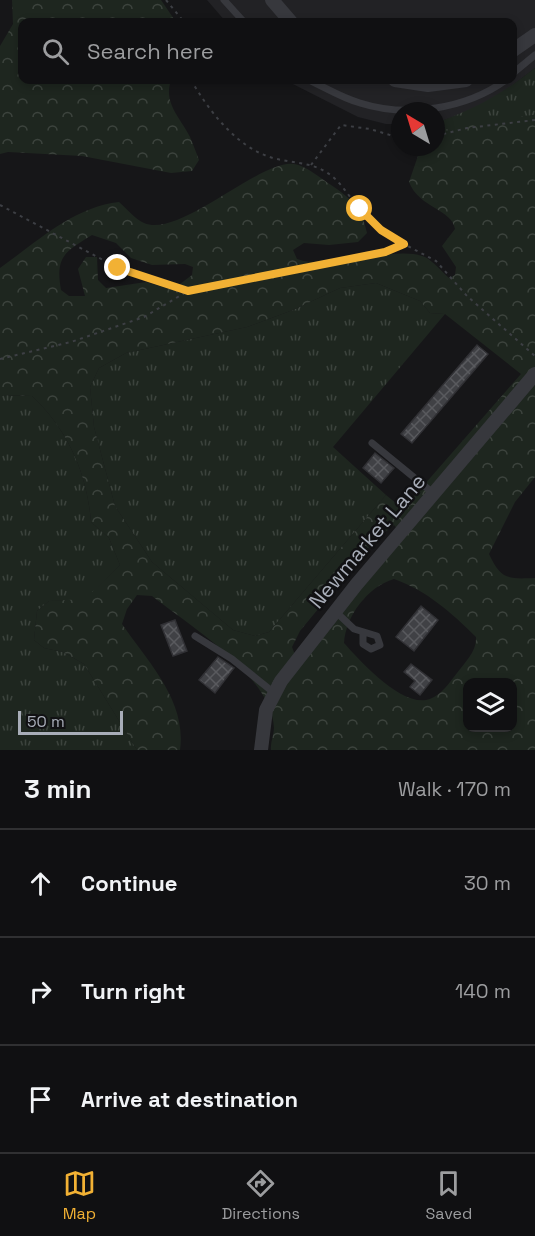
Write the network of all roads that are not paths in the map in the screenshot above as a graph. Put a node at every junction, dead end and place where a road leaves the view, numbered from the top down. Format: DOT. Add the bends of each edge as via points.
graph roads {
  1 [pos="224,0"];
  2 [pos="272,0"];
  3 [pos="240,18"];
  4 [pos="288,18"];
  5 [pos="535,35"];
  6 [pos="517,48"];
  7 [pos="535,55"];
  8 [pos="517,71"];
  9 [pos="318,84"];
  10 [pos="498,84"];
  11 [pos="535,374"];
  12 [pos="372,443"];
  13 [pos="433,493"];
  14 [pos="335,610"];
  15 [pos="363,633"];
  16 [pos="195,636"];
  17 [pos="273,692"];
  18 [pos="261,750"];
  1 -- 3 [label="lane"];
  2 -- 4 [label="street"];
  5 -- 6 [label="street"];
  7 -- 8 [label="lane"];
  9 -- 10 [label="lane" via="358,103 407,110 464,101"];
  11 -- 13 [label="street, Newmarket Lane"];
  12 -- 13 [label="lane"];
  13 -- 14 [label="street, Newmarket Lane"];
  14 -- 15 [label="lane"];
  14 -- 17 [label="street, Newmarket Lane"];
  16 -- 17 [label="lane"];
  17 -- 18 [label="street, Newmarket Lane" via="263,725"];
}
